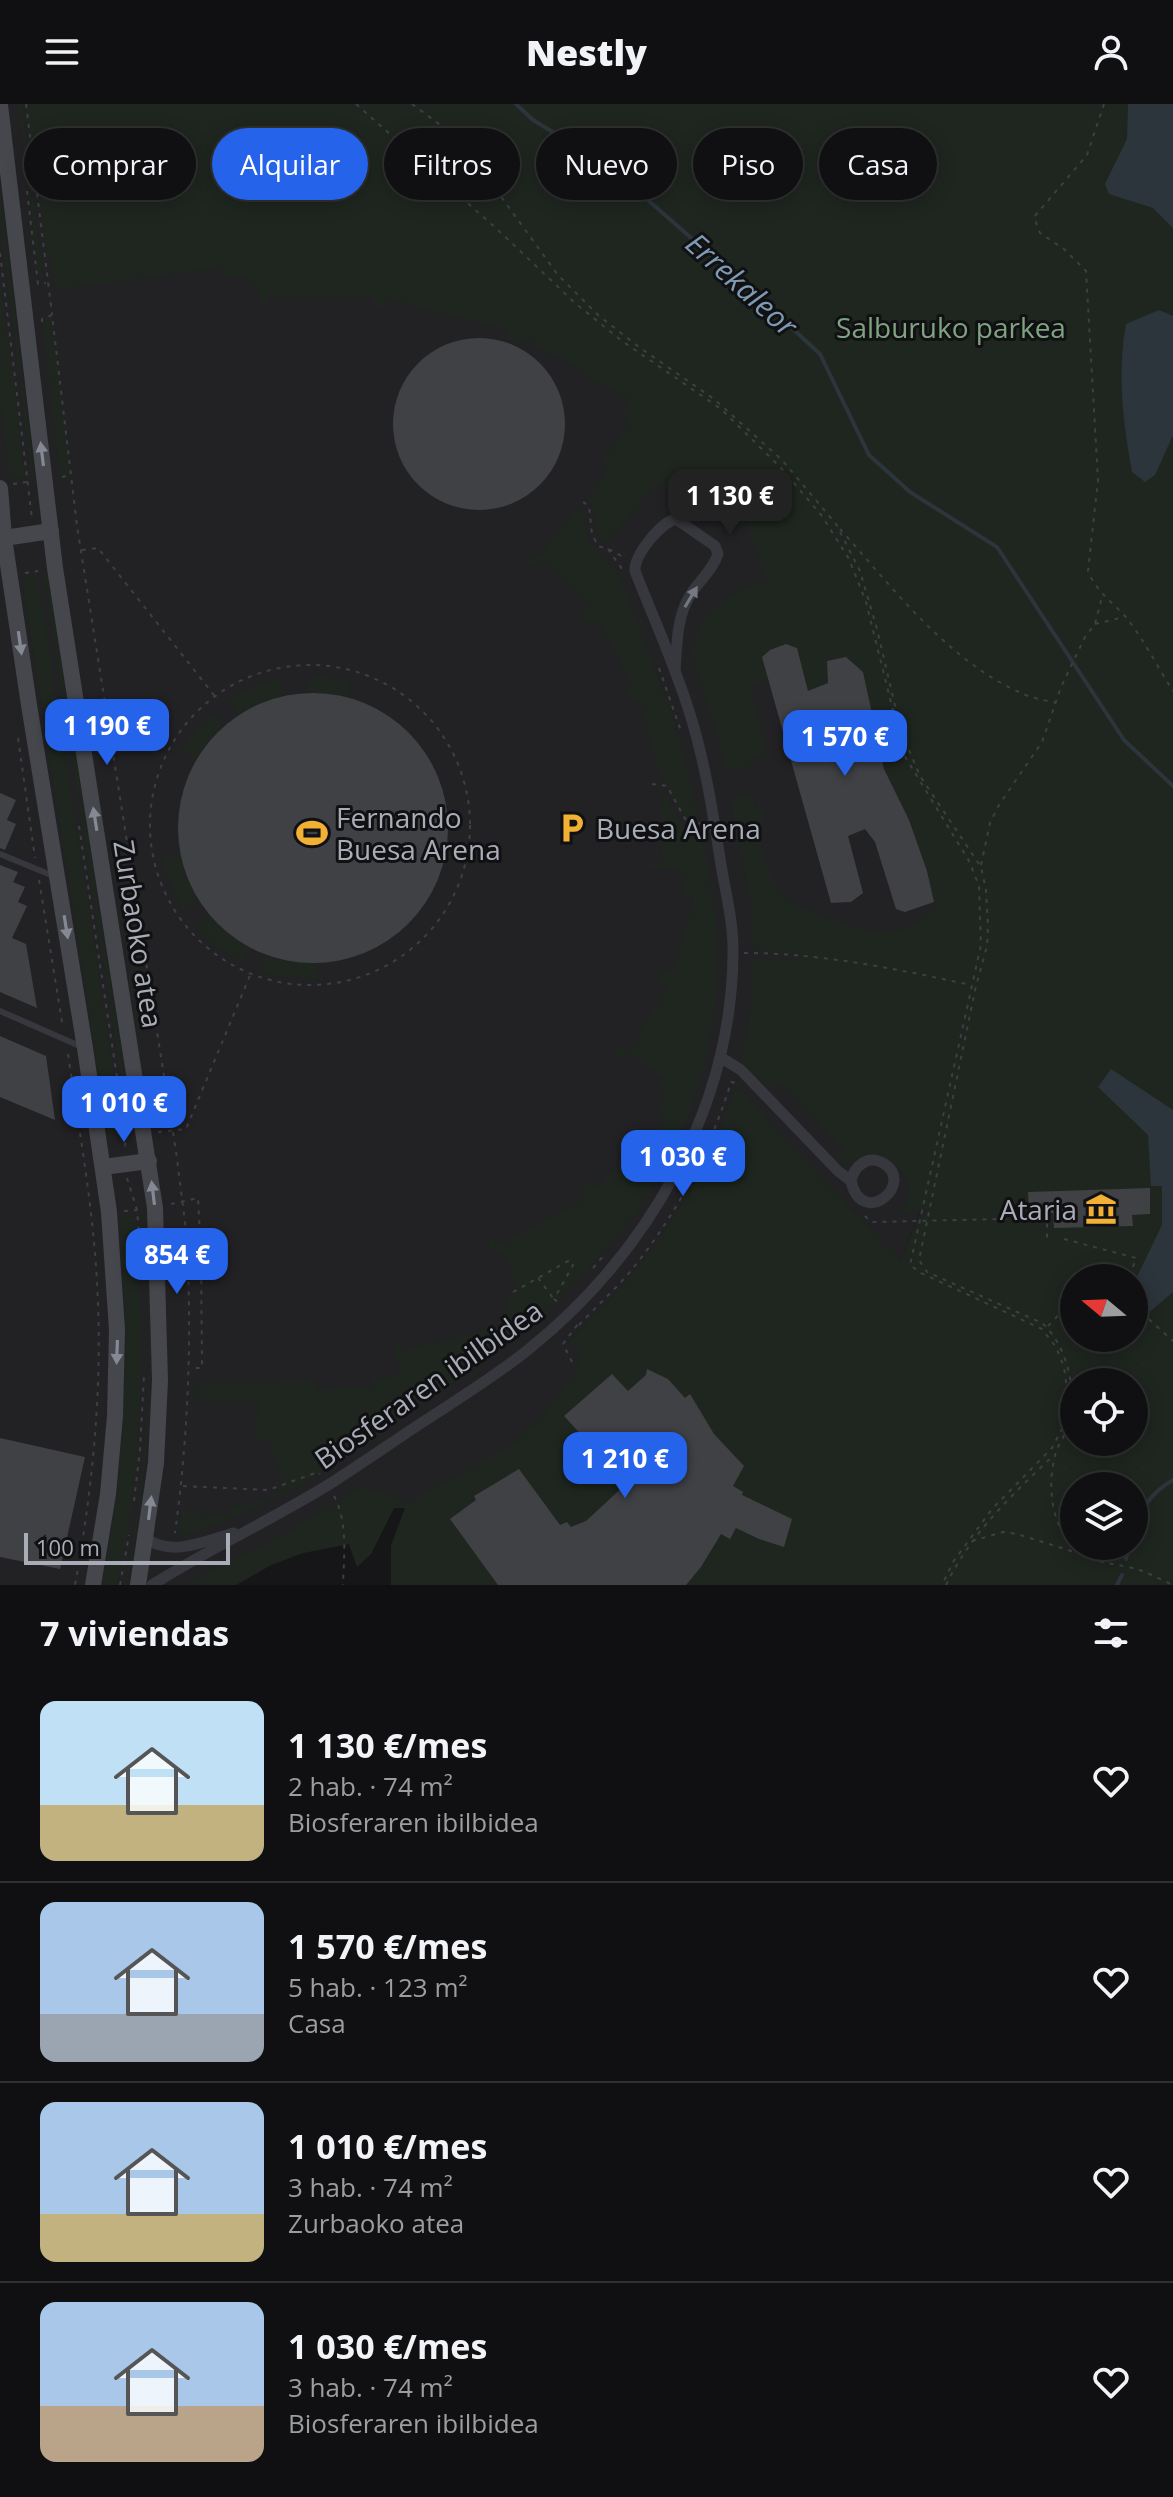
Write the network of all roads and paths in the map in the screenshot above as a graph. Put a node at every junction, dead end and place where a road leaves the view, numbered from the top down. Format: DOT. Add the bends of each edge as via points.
graph roads {
  1 [pos="26,104"];
  2 [pos="356,104"];
  3 [pos="412,104"];
  4 [pos="1104,104"];
  5 [pos="0,105"];
  6 [pos="28,200"];
  7 [pos="0,253"];
  8 [pos="47,283"];
  9 [pos="52,315"];
  10 [pos="44,335"];
  11 [pos="71,475"];
  12 [pos="60,477"];
  13 [pos="0,488"];
  14 [pos="583,502"];
  15 [pos="825,520"];
  16 [pos="836,524"];
  17 [pos="42,533"];
  18 [pos="2,537"];
  19 [pos="608,549"];
  20 [pos="81,550"];
  21 [pos="634,563"];
  22 [pos="625,576"];
  23 [pos="1103,596"];
  24 [pos="1125,617"];
  25 [pos="1095,624"];
  26 [pos="656,658"];
  27 [pos="675,672"];
  28 [pos="1173,691"];
  29 [pos="217,699"];
  30 [pos="1056,703"];
  31 [pos="682,734"];
  32 [pos="18,739"];
  33 [pos="652,784"];
  34 [pos="714,819"];
  35 [pos="78,822"];
  36 [pos="0,854"];
  37 [pos="981,867"];
  38 [pos="37,869"];
  39 [pos="57,878"];
  40 [pos="733,953"];
  41 [pos="251,973"];
  42 [pos="974,986"];
  43 [pos="0,1011"];
  44 [pos="65,1040"];
  45 [pos="85,1048"];
  46 [pos="720,1057"];
  47 [pos="741,1084"];
  48 [pos="171,1130"];
  49 [pos="144,1134"];
  50 [pos="126,1137"];
  51 [pos="100,1140"];
  52 [pos="81,1143"];
  53 [pos="149,1161"];
  54 [pos="123,1164"];
  55 [pos="103,1167"];
  56 [pos="851,1181"];
  57 [pos="182,1201"];
  58 [pos="155,1208"];
  59 [pos="137,1210"];
  60 [pos="860,1210"];
  61 [pos="109,1212"];
  62 [pos="91,1214"];
  63 [pos="919,1220"];
  64 [pos="927,1220"];
  65 [pos="140,1236"];
  66 [pos="1047,1238"];
  67 [pos="1064,1239"];
  68 [pos="612,1246"];
  69 [pos="1134,1264"];
  70 [pos="593,1268"];
  71 [pos="538,1278"];
  72 [pos="513,1292"];
  73 [pos="567,1297"];
  74 [pos="554,1299"];
  75 [pos="1060,1314"];
  76 [pos="1148,1319"];
  77 [pos="1047,1327"];
  78 [pos="1173,1341"];
  79 [pos="572,1362"];
  80 [pos="187,1368"];
  81 [pos="144,1373"];
  82 [pos="1055,1454"];
  83 [pos="324,1473"];
  84 [pos="312,1481"];
  85 [pos="134,1504"];
  86 [pos="254,1527"];
  87 [pos="1060,1528"];
  88 [pos="129,1533"];
  89 [pos="147,1539"];
  90 [pos="972,1541"];
  91 [pos="1060,1547"];
  92 [pos="172,1549"];
  93 [pos="1104,1560"];
  94 [pos="75,1585"];
  95 [pos="93,1585"];
  96 [pos="120,1585"];
  97 [pos="138,1585"];
  98 [pos="152,1585"];
  99 [pos="944,1585"];
  100 [pos="1173,1585"];
  1 -- 8 [label="path"];
  2 -- 15 [label="path" via="575,303 721,409"];
  3 -- 16 [label="path" via="478,165 558,275 598,315 714,399 782,460"];
  4 -- 23 [label="path" via="1087,155 1034,217 1040,233 1086,271 1098,480 1088,571"];
  17 -- 5 [label="street, Zurbaoko atea, one-way"];
  6 -- 8 [label="path" via="38,284"];
  7 -- 17 [label="path"];
  8 -- 9 [label="path"];
  9 -- 10 [label="path" via="42,319"];
  9 -- 11 [label="path"];
  11 -- 12 [label="path"];
  11 -- 20 [label="path"];
  13 -- 18 [label="street"];
  14 -- 19 [label="path" via="589,506 598,546"];
  15 -- 16 [label="path"];
  15 -- 42 [label="path" via="849,559 866,602 904,755 979,886 981,945"];
  16 -- 30 [label="path" via="938,635 987,676 1023,695"];
  16 -- 37 [label="path" via="860,571 901,731 920,776"];
  17 -- 18 [label="street"];
  49 -- 17 [label="street, Zurbaoko atea, one-way"];
  18 -- 39 [label="street, one-way"];
  19 -- 21 [label="path"];
  19 -- 22 [label="path"];
  20 -- 29 [label="path" via="98,548"];
  20 -- 48 [label="path"];
  21 -- 27 [label="street, Biosferaren ibilbidea"];
  27 -- 21 [label="street, Biosferaren ibilbidea, one-way" via="681,615 715,563 715,546 676,519 662,526"];
  23 -- 24 [label="path"];
  23 -- 25 [label="path"];
  24 -- 25 [label="path"];
  24 -- 28 [label="path"];
  25 -- 30 [label="path"];
  26 -- 31 [label="path"];
  27 -- 34 [label="street, Biosferaren ibilbidea" via="699,745"];
  29 -- 41 [label="path" via="193,717 173,744 147,810 147,848 173,914 195,938"];
  29 -- 41 [label="path" via="246,681 299,667 345,669 375,679 407,696 434,721 456,755 472,807 462,873 449,903 406,953 347,981 315,985"];
  30 -- 37 [label="path" via="1042,742 990,823"];
  32 -- 38 [label="path"];
  33 -- 34 [label="path" via="667,786 689,826"];
  34 -- 40 [label="street, Biosferaren ibilbidea"];
  35 -- 50 [label="path"];
  36 -- 38 [label="lane"];
  37 -- 42 [label="path" via="987,946"];
  38 -- 39 [label="lane"];
  38 -- 44 [label="path"];
  39 -- 45 [label="street, one-way"];
  40 -- 42 [label="path" via="875,964"];
  40 -- 46 [label="street, Biosferaren ibilbidea"];
  41 -- 48 [label="path" via="186,1129"];
  42 -- 63 [label="path"];
  42 -- 64 [label="path"];
  43 -- 44 [label="lane"];
  44 -- 45 [label="lane"];
  44 -- 52 [label="path"];
  45 -- 51 [label="street"];
  46 -- 56 [label="street" via="741,1070"];
  46 -- 86 [label="street, Biosferaren ibilbidea" via="703,1116 666,1191 608,1271 568,1312 527,1351 459,1398"];
  47 -- 79 [label="path" via="731,1082 702,1159 651,1243 563,1344"];
  48 -- 49 [label="path"];
  48 -- 57 [label="path"];
  49 -- 50 [label="path"];
  49 -- 53 [label="street, Zurbaoko atea"];
  50 -- 54 [label="path"];
  51 -- 52 [label="path"];
  51 -- 55 [label="street"];
  52 -- 62 [label="path"];
  53 -- 54 [label="street"];
  58 -- 53 [label="street, Zurbaoko atea, one-way"];
  54 -- 55 [label="street"];
  54 -- 59 [label="path"];
  55 -- 61 [label="street"];
  57 -- 58 [label="path"];
  57 -- 80 [label="path"];
  57 -- 80 [label="path" via="198,1198 201,1255 202,1368"];
  58 -- 59 [label="path"];
  89 -- 58 [label="street, Zurbaoko atea, one-way" via="160,1380"];
  59 -- 61 [label="path"];
  59 -- 65 [label="path"];
  60 -- 63 [label="path" via="871,1222"];
  61 -- 62 [label="path"];
  61 -- 95 [label="street, one-way" via="117,1330 115,1416"];
  62 -- 94 [label="path" via="99,1352 93,1465"];
  63 -- 64 [label="path"];
  63 -- 99 [label="path" via="910,1265 1042,1329 1064,1367 1068,1396 1065,1423 1052,1448 978,1526"];
  64 -- 66 [label="path" via="1047,1218"];
  64 -- 77 [label="path" via="919,1260 927,1272"];
  67 -- 69 [label="path" via="1136,1258"];
  68 -- 70 [label="path"];
  71 -- 72 [label="path"];
  71 -- 74 [label="path"];
  71 -- 74 [label="path" via="570,1260 573,1265"];
  73 -- 74 [label="path" via="561,1304"];
  75 -- 77 [label="path"];
  76 -- 78 [label="path"];
  77 -- 82 [label="path" via="1063,1351 1071,1400 1069,1424"];
  80 -- 92 [label="path"];
  81 -- 85 [label="path"];
  82 -- 87 [label="path" via="1051,1497"];
  82 -- 90 [label="path"];
  83 -- 84 [label="path"];
  86 -- 92 [label="street, Biosferaren ibilbidea"];
  86 -- 98 [label="street, Biosferaren ibilbidea"];
  88 -- 96 [label="path"];
  89 -- 92 [label="street"];
  89 -- 97 [label="street, Zurbaoko atea"];
  90 -- 91 [label="path" via="1003,1532"];
  90 -- 99 [label="path"];
  93 -- 100 [label="path"];
}
